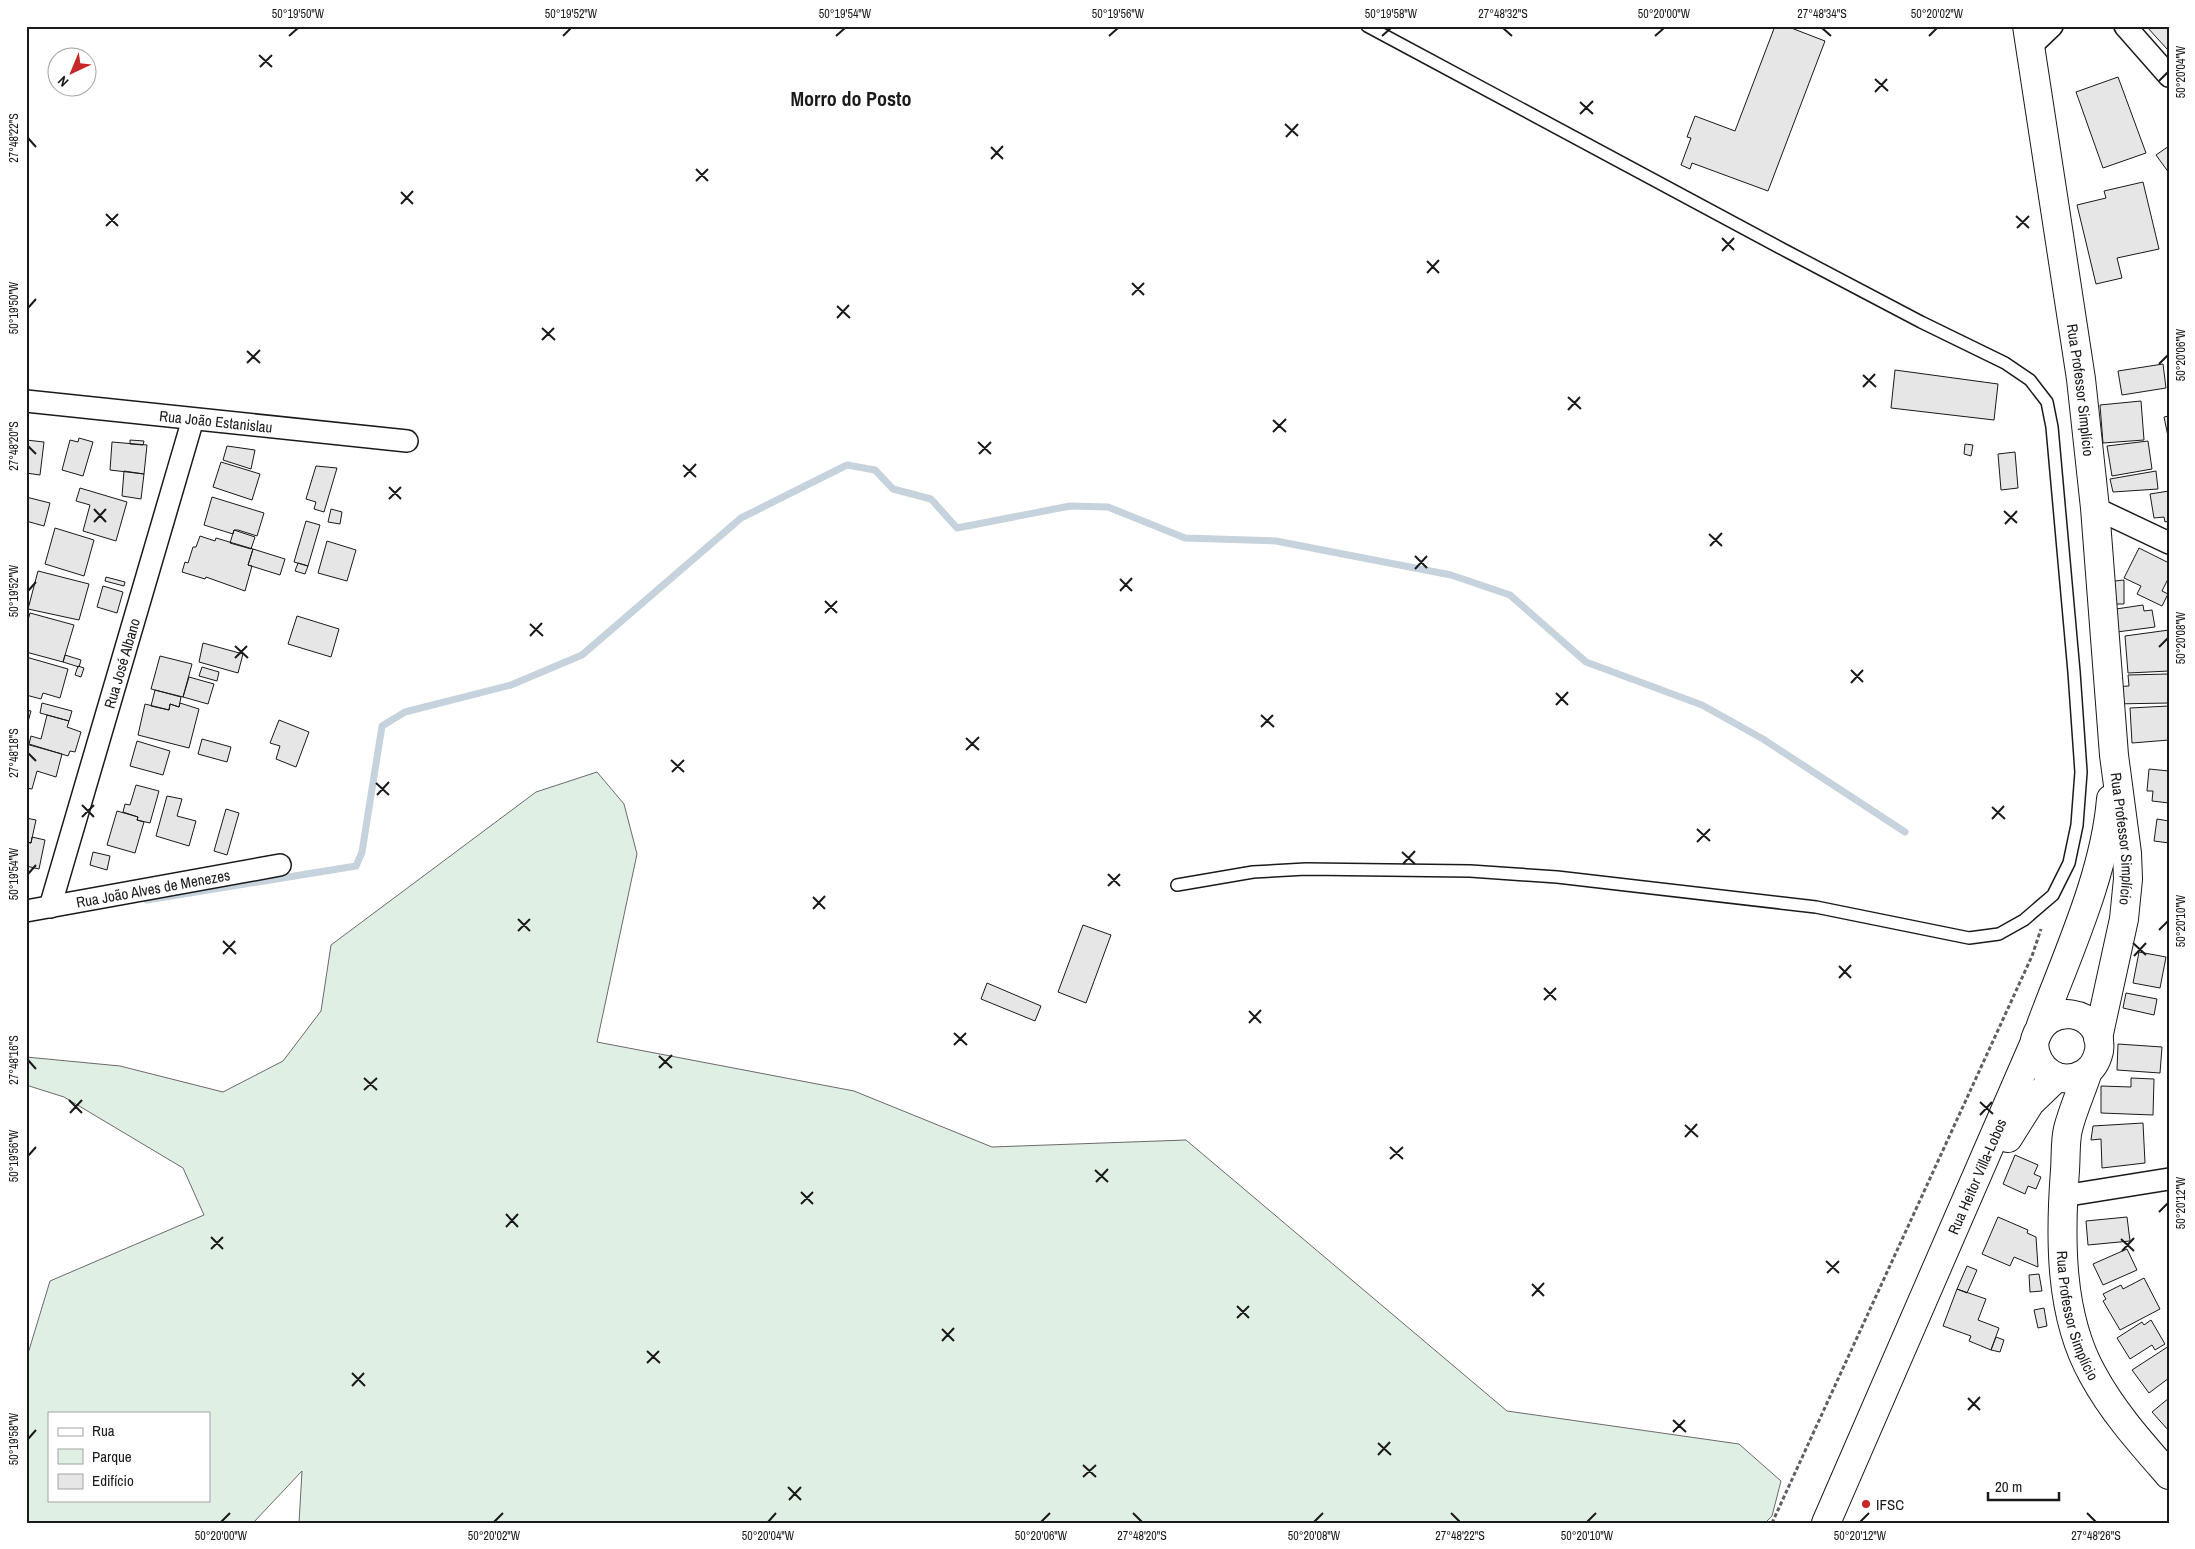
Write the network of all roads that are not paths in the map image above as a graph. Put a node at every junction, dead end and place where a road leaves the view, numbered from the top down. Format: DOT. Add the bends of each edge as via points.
graph roads {
  1 [pos="1367,26"];
  2 [pos="2052,26"];
  3 [pos="2126,26"];
  4 [pos="2029,36"];
  5 [pos="2169,76"];
  6 [pos="26,401"];
  7 [pos="193,419"];
  8 [pos="407,441"];
  9 [pos="2095,508"];
  10 [pos="2169,543"];
  11 [pos="2114,755"];
  12 [pos="280,865"];
  13 [pos="1177,885"];
  14 [pos="50,907"];
  15 [pos="26,911"];
  16 [pos="2038,1034"];
  17 [pos="2098,1038"];
  18 [pos="2088,1071"];
  19 [pos="2057,1077"];
  20 [pos="2068,1130"];
  21 [pos="2169,1179"];
  22 [pos="2063,1196"];
  23 [pos="1920,1310"];
  24 [pos="2169,1475"];
  25 [pos="1826,1523"];
  1 -- 13 [label="lane" via="1788,252 2004,363 2030,380 2047,402 2052,427 2074,672 2080,772 2077,825 2069,863 2053,895 2024,920 1999,934 1969,938 1816,907 1557,877 1470,871 1306,869 1253,872"];
  2 -- 4 [label="street"];
  3 -- 5 [label="street"];
  4 -- 9 [label="street, Rua Professor Simplício" via="2081,379"];
  6 -- 7 [label="street, Rua João Estanislau"];
  7 -- 8 [label="street, Rua João Estanislau"];
  7 -- 14 [label="street, Rua José Albano"];
  9 -- 10 [label="street"];
  9 -- 11 [label="street, Rua Professor Simplício"];
  11 -- 16 [label="street, Rua Professor Simplício" via="2110,814 2104,845"];
  11 -- 17 [label="street, Rua Professor Simplício" via="2128,853 2128,879 2124,919"];
  12 -- 14 [label="street, Rua João Alves de Menezes"];
  14 -- 15 [label="street, Rua João Alves de Menezes"];
  16 -- 17 [label="street" via="2049,1018 2078,1016 2094,1029"];
  16 -- 19 [label="street" via="2035,1054 2039,1065"];
  16 -- 23 [label="street, Rua Heitor Villa-Lobos"];
  17 -- 18 [label="street" via="2098,1056"];
  18 -- 19 [label="street" via="2079,1077"];
  18 -- 20 [label="street, Rua Professor Simplício"];
  19 -- 20 [label="street, Rua Professor Simplício"];
  19 -- 23 [label="street, Rua Heitor Villa-Lobos" via="2030,1103 2016,1123"];
  20 -- 22 [label="street, Rua Professor Simplício"];
  21 -- 22 [label="street"];
  22 -- 24 [label="street, Rua Professor Simplício" via="2067,1285 2075,1331 2092,1374 2124,1423"];
  23 -- 25 [label="street, Rua Heitor Villa-Lobos"];
}
